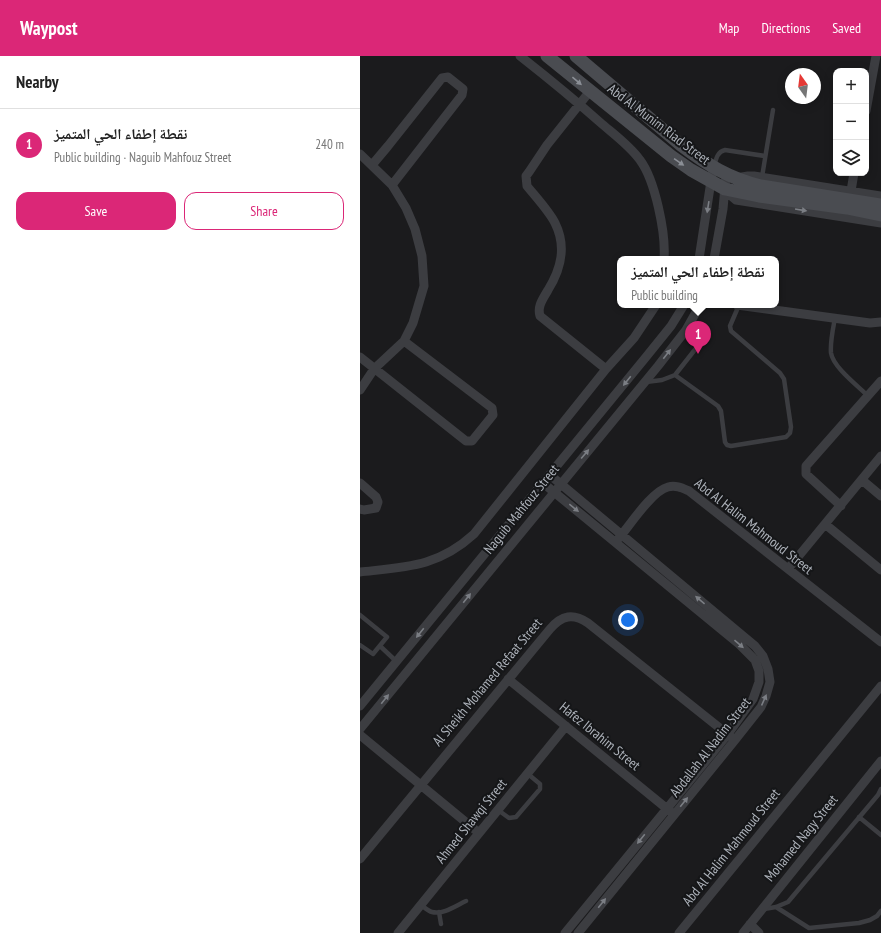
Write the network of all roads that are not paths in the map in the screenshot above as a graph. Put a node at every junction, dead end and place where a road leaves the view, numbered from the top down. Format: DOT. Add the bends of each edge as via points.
graph roads {
  1 [pos="520,56"];
  2 [pos="547,56"];
  3 [pos="576,56"];
  4 [pos="876,56"];
  5 [pos="590,91"];
  6 [pos="580,104"];
  7 [pos="867,104"];
  8 [pos="773,110"];
  9 [pos="360,154"];
  10 [pos="765,156"];
  11 [pos="372,164"];
  12 [pos="713,168"];
  13 [pos="853,176"];
  14 [pos="731,177"];
  15 [pos="762,177"];
  16 [pos="711,182"];
  17 [pos="392,185"];
  18 [pos="726,189"];
  19 [pos="850,195"];
  20 [pos="881,196"];
  21 [pos="881,205"];
  22 [pos="881,214"];
  23 [pos="881,223"];
  24 [pos="664,256"];
  25 [pos="699,256"];
  26 [pos="715,256"];
  27 [pos="654,308"];
  28 [pos="682,308"];
  29 [pos="698,308"];
  30 [pos="737,308"];
  31 [pos="760,308"];
  32 [pos="835,318"];
  33 [pos="881,322"];
  34 [pos="686,330"];
  35 [pos="404,341"];
  36 [pos="360,357"];
  37 [pos="374,369"];
  38 [pos="606,370"];
  39 [pos="675,375"];
  40 [pos="644,382"];
  41 [pos="881,382"];
  42 [pos="360,390"];
  43 [pos="868,396"];
  44 [pos="881,456"];
  45 [pos="550,475"];
  46 [pos="862,480"];
  47 [pos="360,483"];
  48 [pos="544,483"];
  49 [pos="561,483"];
  50 [pos="554,492"];
  51 [pos="881,496"];
  52 [pos="841,506"];
  53 [pos="360,509"];
  54 [pos="825,524"];
  55 [pos="622,535"];
  56 [pos="616,542"];
  57 [pos="788,569"];
  58 [pos="881,570"];
  59 [pos="360,572"];
  60 [pos="360,616"];
  61 [pos="881,642"];
  62 [pos="360,645"];
  63 [pos="380,646"];
  64 [pos="396,662"];
  65 [pos="508,679"];
  66 [pos="881,686"];
  67 [pos="360,706"];
  68 [pos="566,726"];
  69 [pos="360,729"];
  70 [pos="728,734"];
  71 [pos="360,735"];
  72 [pos="735,740"];
  73 [pos="881,761"];
  74 [pos="528,774"];
  75 [pos="421,785"];
  76 [pos="881,789"];
  77 [pos="666,809"];
  78 [pos="498,810"];
  79 [pos="674,815"];
  80 [pos="859,817"];
  81 [pos="479,833"];
  82 [pos="881,835"];
  83 [pos="360,859"];
  84 [pos="466,901"];
  85 [pos="421,905"];
  86 [pos="776,907"];
  87 [pos="762,909"];
  88 [pos="881,911"];
  89 [pos="439,912"];
  90 [pos="879,918"];
  91 [pos="441,924"];
  92 [pos="750,924"];
  93 [pos="809,930"];
  94 [pos="398,933"];
  95 [pos="564,933"];
  96 [pos="578,933"];
  97 [pos="679,933"];
  98 [pos="743,933"];
  99 [pos="759,933"];
  1 -- 6 [label="street"];
  2 -- 5 [label="street, Abd Al Munim Riad Street, one-way"];
  3 -- 12 [label="street, Abd Al Munim Riad Street" via="680,145"];
  4 -- 7 [label="street"];
  5 -- 6 [label="street"];
  5 -- 16 [label="street, Abd Al Munim Riad Street, one-way" via="671,156"];
  6 -- 24 [label="street" via="641,161 662,223"];
  6 -- 38 [label="street" via="526,176 527,186 555,223 562,252 557,276 538,311 540,316"];
  8 -- 10 [label="lane"];
  9 -- 11 [label="street"];
  10 -- 12 [label="lane" via="725,150 718,154"];
  10 -- 15 [label="lane"];
  11 -- 17 [label="street"];
  11 -- 17 [label="street" via="440,80 448,77 463,89 462,95"];
  12 -- 14 [label="street, Abd Al Munim Riad Street"];
  12 -- 16 [label="street"];
  13 -- 19 [label="street"];
  14 -- 15 [label="street"];
  14 -- 18 [label="street"];
  14 -- 19 [label="street, Abd Al Munim Riad Street" via="761,186"];
  15 -- 19 [label="street"];
  16 -- 18 [label="street, Abd Al Munim Riad Street"];
  16 -- 25 [label="street, one-way"];
  17 -- 35 [label="street" via="415,229 422,256 424,286"];
  18 -- 22 [label="street, Abd Al Munim Riad Street"];
  18 -- 23 [label="street, one-way" via="736,200"];
  18 -- 26 [label="street"];
  19 -- 20 [label="street"];
  19 -- 21 [label="street, Abd Al Munim Riad Street"];
  27 -- 38 [label="street" via="634,338"];
  28 -- 45 [label="street, Naguib Mahfouz Street, one-way" via="671,326"];
  29 -- 34 [label="street, Naguib Mahfouz Street"];
  30 -- 39 [label="lane" via="730,326 731,331 784,379 791,427 788,435 729,446 726,444 718,406"];
  31 -- 32 [label="street"];
  32 -- 33 [label="street"];
  32 -- 43 [label="lane" via="831,347 835,363"];
  34 -- 39 [label="lane" via="695,338 698,347"];
  40 -- 34 [label="street, Naguib Mahfouz Street, one-way"];
  35 -- 37 [label="street"];
  35 -- 37 [label="street" via="492,408 493,415 474,439 466,441"];
  36 -- 37 [label="street"];
  37 -- 42 [label="street"];
  38 -- 59 [label="street" via="474,534 462,545 430,562"];
  39 -- 40 [label="lane" via="662,380"];
  49 -- 40 [label="street, Naguib Mahfouz Street, one-way"];
  41 -- 43 [label="street"];
  43 -- 52 [label="street" via="805,469 806,474"];
  44 -- 46 [label="street"];
  45 -- 48 [label="street, Naguib Mahfouz Street"];
  45 -- 49 [label="street, Abdallah Al Nadim Street"];
  46 -- 51 [label="street"];
  46 -- 52 [label="street"];
  47 -- 53 [label="street" via="378,502 376,508"];
  48 -- 50 [label="street, Abdallah Al Nadim Street"];
  48 -- 64 [label="street, Naguib Mahfouz Street, one-way"];
  49 -- 50 [label="street, Naguib Mahfouz Street"];
  49 -- 55 [label="street, Abdallah Al Nadim Street"];
  50 -- 56 [label="street, Abdallah Al Nadim Street, one-way"];
  69 -- 50 [label="street, Naguib Mahfouz Street, one-way"];
  52 -- 54 [label="street"];
  54 -- 57 [label="street"];
  54 -- 58 [label="street"];
  55 -- 56 [label="street, Abd Al Halim Mahmoud Street"];
  55 -- 57 [label="street, Abd Al Halim Mahmoud Street" via="660,490 678,486 689,491"];
  72 -- 55 [label="street, Abdallah Al Nadim Street, one-way" via="761,707 766,696 770,682 763,656 745,637"];
  56 -- 70 [label="street, Abdallah Al Nadim Street, one-way" via="755,660 759,671 756,692"];
  57 -- 61 [label="street, Abd Al Halim Mahmoud Street"];
  60 -- 63 [label="lane" via="387,637"];
  62 -- 63 [label="lane" via="373,654"];
  63 -- 64 [label="lane"];
  64 -- 67 [label="street, Naguib Mahfouz Street"];
  65 -- 68 [label="street, Hafez Ibrahim Street"];
  65 -- 70 [label="street, Al Sheikh Mohamed Refaat Street" via="556,622 572,616 581,618"];
  65 -- 75 [label="street, Al Sheikh Mohamed Refaat Street"];
  66 -- 97 [label="street, Abd Al Halim Mahmoud Street"];
  68 -- 74 [label="street, Ahmed Shawqi Street"];
  68 -- 77 [label="street, Hafez Ibrahim Street"];
  70 -- 72 [label="street, Al Sheikh Mohamed Refaat Street"];
  70 -- 77 [label="street, Abdallah Al Nadim Street"];
  71 -- 75 [label="street"];
  79 -- 72 [label="street, Abdallah Al Nadim Street, one-way"];
  73 -- 87 [label="street, Mohamed Nagy Street"];
  74 -- 78 [label="street, Ahmed Shawqi Street"];
  74 -- 78 [label="lane" via="540,784 540,789 516,817 509,818"];
  75 -- 81 [label="street"];
  75 -- 83 [label="street, Al Sheikh Mohamed Refaat Street"];
  76 -- 80 [label="lane"];
  77 -- 79 [label="street, Hafez Ibrahim Street"];
  77 -- 95 [label="street, Abdallah Al Nadim Street, one-way"];
  78 -- 81 [label="street, Ahmed Shawqi Street"];
  96 -- 79 [label="street, Abdallah Al Nadim Street, one-way"];
  80 -- 82 [label="lane"];
  80 -- 86 [label="lane" via="788,902"];
  81 -- 85 [label="street, Ahmed Shawqi Street"];
  84 -- 89 [label="lane"];
  85 -- 89 [label="lane" via="430,912"];
  85 -- 94 [label="street, Ahmed Shawqi Street"];
  86 -- 87 [label="lane"];
  86 -- 93 [label="lane"];
  87 -- 92 [label="street, Mohamed Nagy Street"];
  88 -- 90 [label="lane"];
  89 -- 91 [label="lane"];
  90 -- 93 [label="lane"];
  92 -- 98 [label="street, Mohamed Nagy Street"];
  92 -- 99 [label="street"];
}
